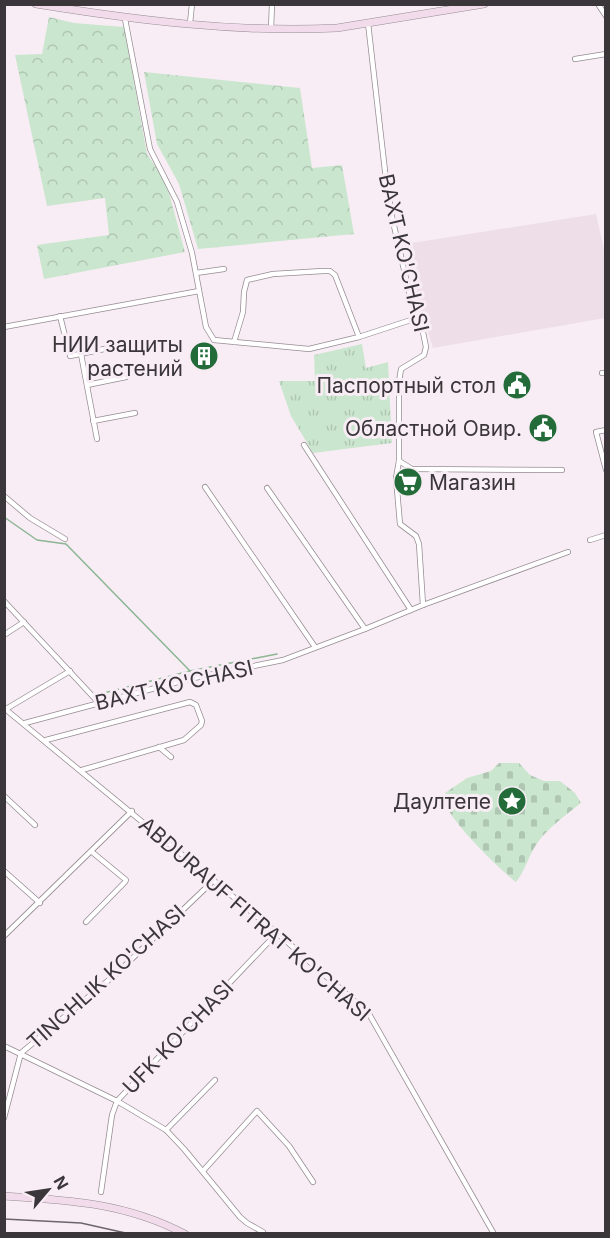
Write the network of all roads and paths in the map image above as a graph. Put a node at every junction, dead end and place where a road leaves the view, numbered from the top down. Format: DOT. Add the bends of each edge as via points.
graph roads {
  1 [pos="36,4"];
  2 [pos="192,4"];
  3 [pos="272,4"];
  4 [pos="484,4"];
  5 [pos="598,4"];
  6 [pos="606,16"];
  7 [pos="125,19"];
  8 [pos="190,23"];
  9 [pos="368,23"];
  10 [pos="271,29"];
  11 [pos="606,54"];
  12 [pos="574,59"];
  13 [pos="224,268"];
  14 [pos="196,273"];
  15 [pos="199,291"];
  16 [pos="60,316"];
  17 [pos="420,317"];
  18 [pos="4,327"];
  19 [pos="359,337"];
  20 [pos="234,342"];
  21 [pos="119,346"];
  22 [pos="81,354"];
  23 [pos="126,377"];
  24 [pos="87,385"];
  25 [pos="135,413"];
  26 [pos="93,421"];
  27 [pos="606,430"];
  28 [pos="97,439"];
  29 [pos="304,445"];
  30 [pos="399,461"];
  31 [pos="562,470"];
  32 [pos="606,470"];
  33 [pos="205,487"];
  34 [pos="267,488"];
  35 [pos="4,496"];
  36 [pos="606,535"];
  37 [pos="65,539"];
  38 [pos="590,540"];
  39 [pos="568,552"];
  40 [pos="4,601"];
  41 [pos="423,605"];
  42 [pos="411,610"];
  43 [pos="24,622"];
  44 [pos="365,629"];
  45 [pos="4,635"];
  46 [pos="315,647"];
  47 [pos="70,671"];
  48 [pos="98,702"];
  49 [pos="5,708"];
  50 [pos="25,723"];
  51 [pos="46,740"];
  52 [pos="159,747"];
  53 [pos="171,757"];
  54 [pos="82,770"];
  55 [pos="5,798"];
  56 [pos="132,811"];
  57 [pos="35,825"];
  58 [pos="92,852"];
  59 [pos="4,871"];
  60 [pos="214,880"];
  61 [pos="40,903"];
  62 [pos="86,922"];
  63 [pos="278,933"];
  64 [pos="4,936"];
  65 [pos="4,1046"];
  66 [pos="21,1053"];
  67 [pos="215,1080"];
  68 [pos="117,1101"];
  69 [pos="4,1118"];
  70 [pos="166,1130"];
  71 [pos="203,1171"];
  72 [pos="313,1182"];
  73 [pos="101,1192"];
  74 [pos="4,1197"];
  75 [pos="263,1232"];
  76 [pos="183,1233"];
  77 [pos="494,1233"];
  1 -- 7 [label="main road"];
  2 -- 8 [label="street"];
  3 -- 10 [label="street"];
  4 -- 9 [label="main road"];
  5 -- 6 [label="street"];
  7 -- 8 [label="main road"];
  7 -- 14 [label="street" via="150,149 177,202"];
  8 -- 10 [label="main road"];
  9 -- 10 [label="main road" via="337,28"];
  9 -- 17 [label="street, BAXT KO'CHASI" via="392,217 410,296"];
  11 -- 12 [label="street"];
  13 -- 14 [label="street"];
  14 -- 15 [label="street"];
  15 -- 16 [label="street"];
  15 -- 20 [label="street" via="209,335 214,340"];
  16 -- 18 [label="street"];
  16 -- 22 [label="street" via="70,356"];
  17 -- 19 [label="street"];
  17 -- 30 [label="street, BAXT KO'CHASI" via="426,350 422,357 401,369 399,382"];
  19 -- 20 [label="street" via="309,349"];
  19 -- 20 [label="street" via="335,275 323,271 247,280"];
  21 -- 22 [label="street"];
  22 -- 24 [label="street"];
  23 -- 24 [label="street"];
  24 -- 26 [label="street"];
  25 -- 26 [label="street"];
  26 -- 28 [label="street"];
  27 -- 32 [label="street" via="596,432"];
  29 -- 42 [label="street"];
  30 -- 31 [label="street" via="412,469"];
  30 -- 41 [label="street, BAXT KO'CHASI" via="396,478 400,524 416,536 419,544"];
  33 -- 46 [label="street"];
  34 -- 44 [label="street"];
  35 -- 37 [label="street" via="30,518"];
  36 -- 38 [label="street"];
  39 -- 41 [label="street, BAXT KO'CHASI"];
  40 -- 43 [label="street"];
  41 -- 42 [label="street, BAXT KO'CHASI"];
  42 -- 44 [label="street, BAXT KO'CHASI"];
  43 -- 45 [label="street"];
  43 -- 47 [label="street"];
  44 -- 46 [label="street, BAXT KO'CHASI"];
  46 -- 48 [label="street, BAXT KO'CHASI" via="282,660"];
  47 -- 48 [label="street"];
  47 -- 49 [label="street"];
  48 -- 50 [label="street, BAXT KO'CHASI"];
  49 -- 50 [label="street, ABDURAUF FITRAT KO'CHASI"];
  50 -- 51 [label="street, ABDURAUF FITRAT KO'CHASI"];
  51 -- 52 [label="street" via="193,702 201,725 184,740"];
  51 -- 54 [label="street, ABDURAUF FITRAT KO'CHASI"];
  52 -- 53 [label="street"];
  52 -- 54 [label="street"];
  54 -- 56 [label="street, ABDURAUF FITRAT KO'CHASI"];
  55 -- 57 [label="street"];
  56 -- 58 [label="street"];
  56 -- 60 [label="street, ABDURAUF FITRAT KO'CHASI"];
  58 -- 61 [label="street"];
  58 -- 62 [label="street" via="126,880"];
  59 -- 61 [label="street"];
  60 -- 63 [label="street, ABDURAUF FITRAT KO'CHASI"];
  60 -- 66 [label="street, TINCHLIK KO'CHASI" via="116,974"];
  61 -- 64 [label="street"];
  63 -- 68 [label="street, UFK KO'CHASI"];
  63 -- 77 [label="street, ABDURAUF FITRAT KO'CHASI" via="369,1014"];
  65 -- 66 [label="street"];
  66 -- 68 [label="street"];
  66 -- 69 [label="street, TINCHLIK KO'CHASI"];
  67 -- 70 [label="street"];
  68 -- 70 [label="street"];
  68 -- 73 [label="street, UFK KO'CHASI"];
  70 -- 71 [label="street"];
  71 -- 72 [label="street" via="257,1112 289,1146"];
  71 -- 75 [label="street" via="240,1217"];
  74 -- 76 [label="main road" via="101,1206"];
}
